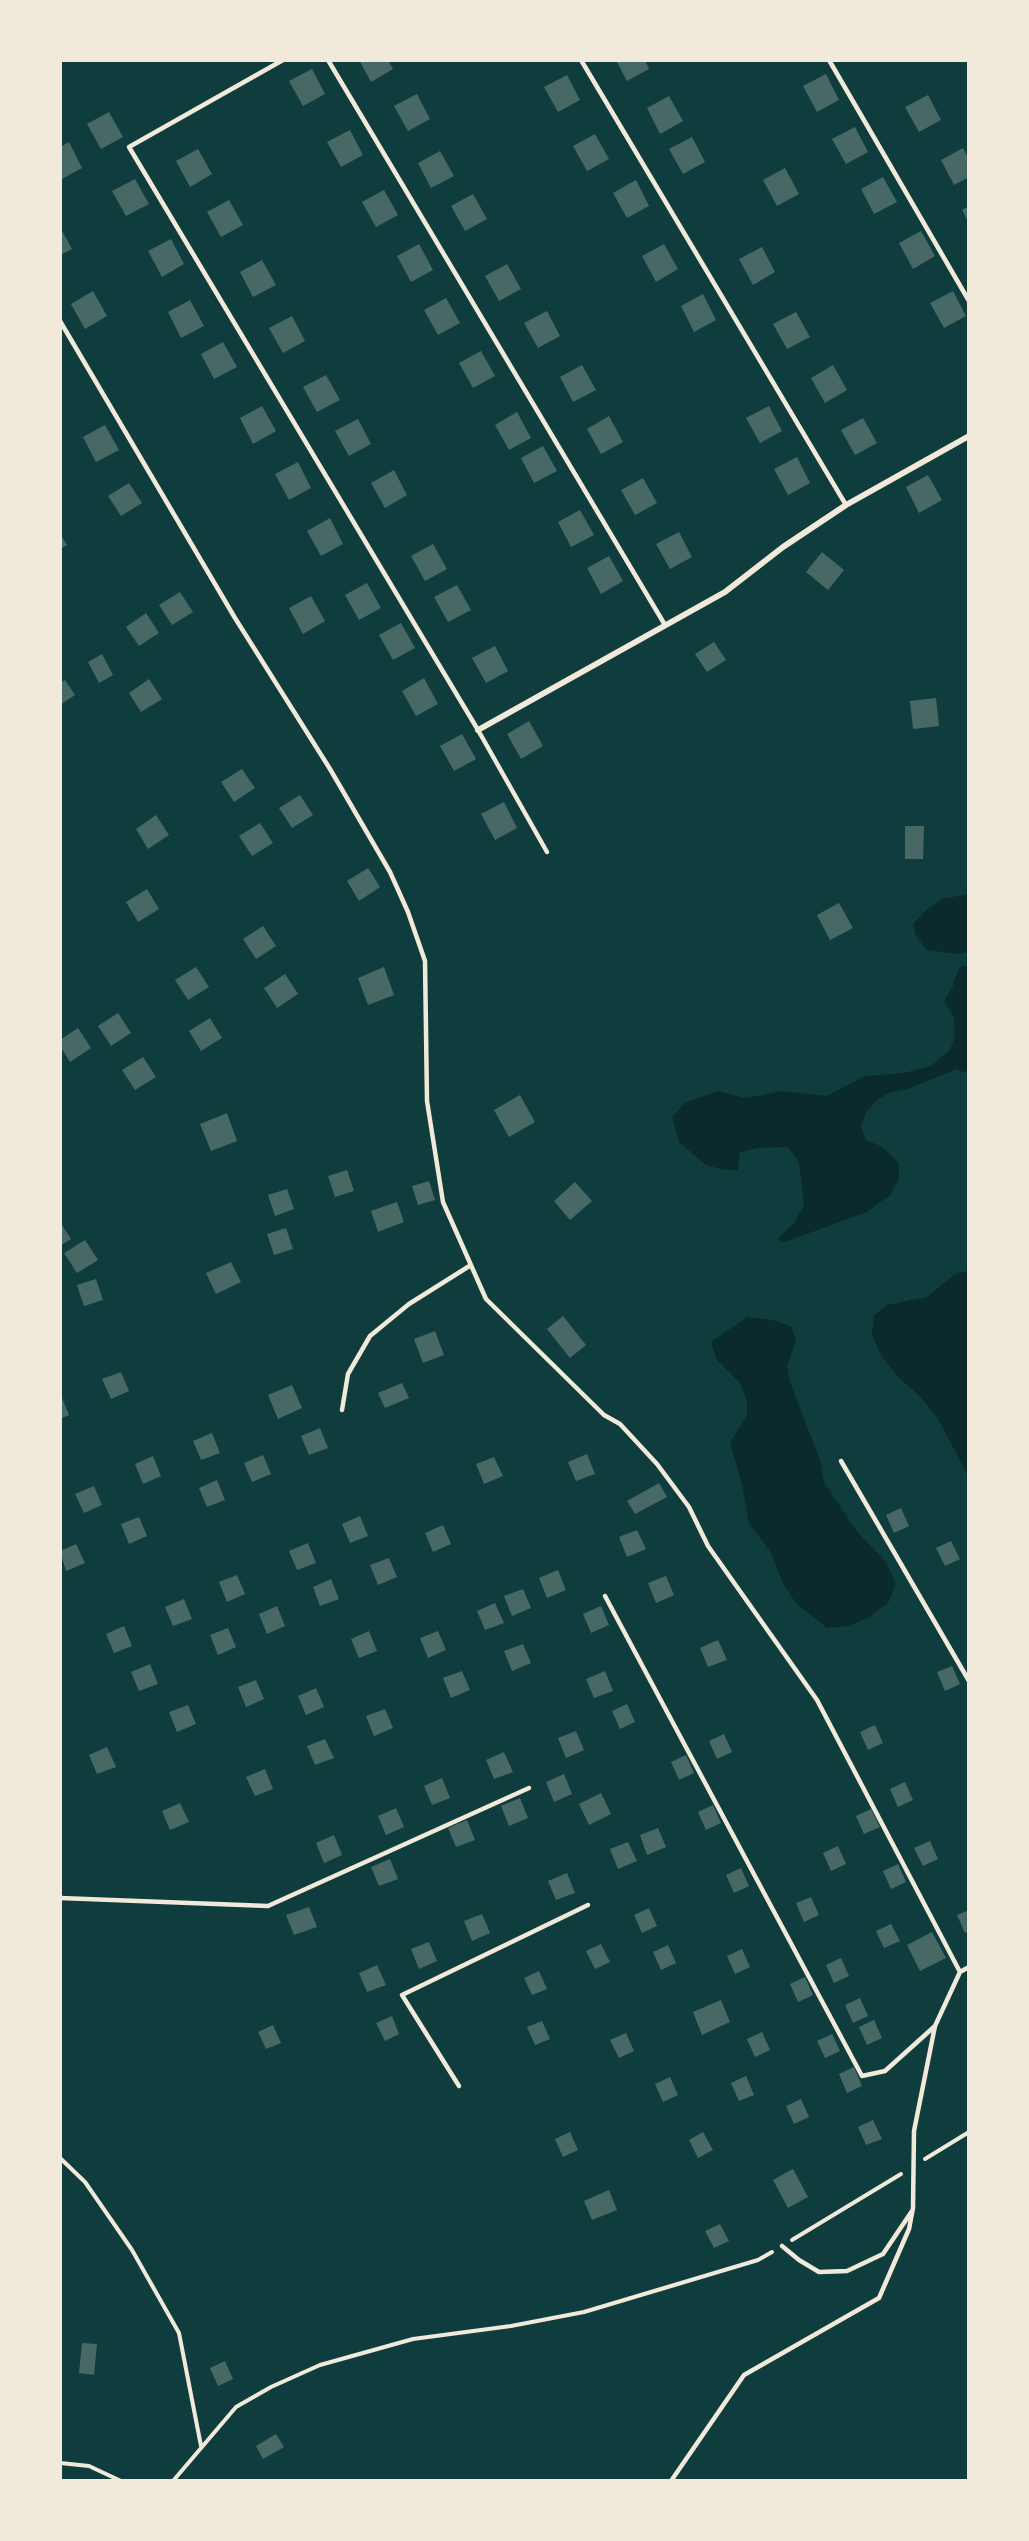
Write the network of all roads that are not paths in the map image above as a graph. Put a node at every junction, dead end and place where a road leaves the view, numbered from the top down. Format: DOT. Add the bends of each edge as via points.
graph roads {
  1 [pos="283,60"];
  2 [pos="328,60"];
  3 [pos="581,60"];
  4 [pos="829,60"];
  5 [pos="969,301"];
  6 [pos="60,321"];
  7 [pos="969,436"];
  8 [pos="846,505"];
  9 [pos="665,625"];
  10 [pos="478,730"];
  11 [pos="547,852"];
  12 [pos="471,1265"];
  13 [pos="342,1410"];
  14 [pos="841,1461"];
  15 [pos="605,1596"];
  16 [pos="969,1681"];
  17 [pos="529,1788"];
  18 [pos="60,1898"];
  19 [pos="588,1905"];
  20 [pos="969,1967"];
  21 [pos="960,1972"];
  22 [pos="936,2026"];
  23 [pos="459,2086"];
  24 [pos="913,2208"];
  25 [pos="782,2246"];
  26 [pos="671,2481"];
  1 -- 10 [label="lane" via="129,147"];
  2 -- 9 [label="lane"];
  3 -- 8 [label="lane"];
  4 -- 5 [label="lane"];
  6 -- 12 [label="lane" via="235,618 330,768 390,872 408,912 425,961 427,1101 443,1202"];
  7 -- 8 [label="street"];
  8 -- 9 [label="street" via="725,592"];
  9 -- 10 [label="street"];
  10 -- 11 [label="lane"];
  12 -- 13 [label="lane" via="409,1304 370,1336 348,1374"];
  12 -- 21 [label="lane" via="486,1299 604,1415 620,1424 689,1507 708,1546 817,1700"];
  14 -- 16 [label="lane"];
  15 -- 22 [label="lane" via="862,2076 885,2071"];
  17 -- 18 [label="lane" via="268,1906"];
  19 -- 23 [label="lane" via="402,1995"];
  20 -- 21 [label="lane"];
  21 -- 22 [label="lane"];
  22 -- 24 [label="lane" via="914,2131"];
  24 -- 25 [label="lane" via="883,2254 847,2271 819,2272"];
  24 -- 26 [label="lane" via="909,2229 879,2298 744,2375"];
}
